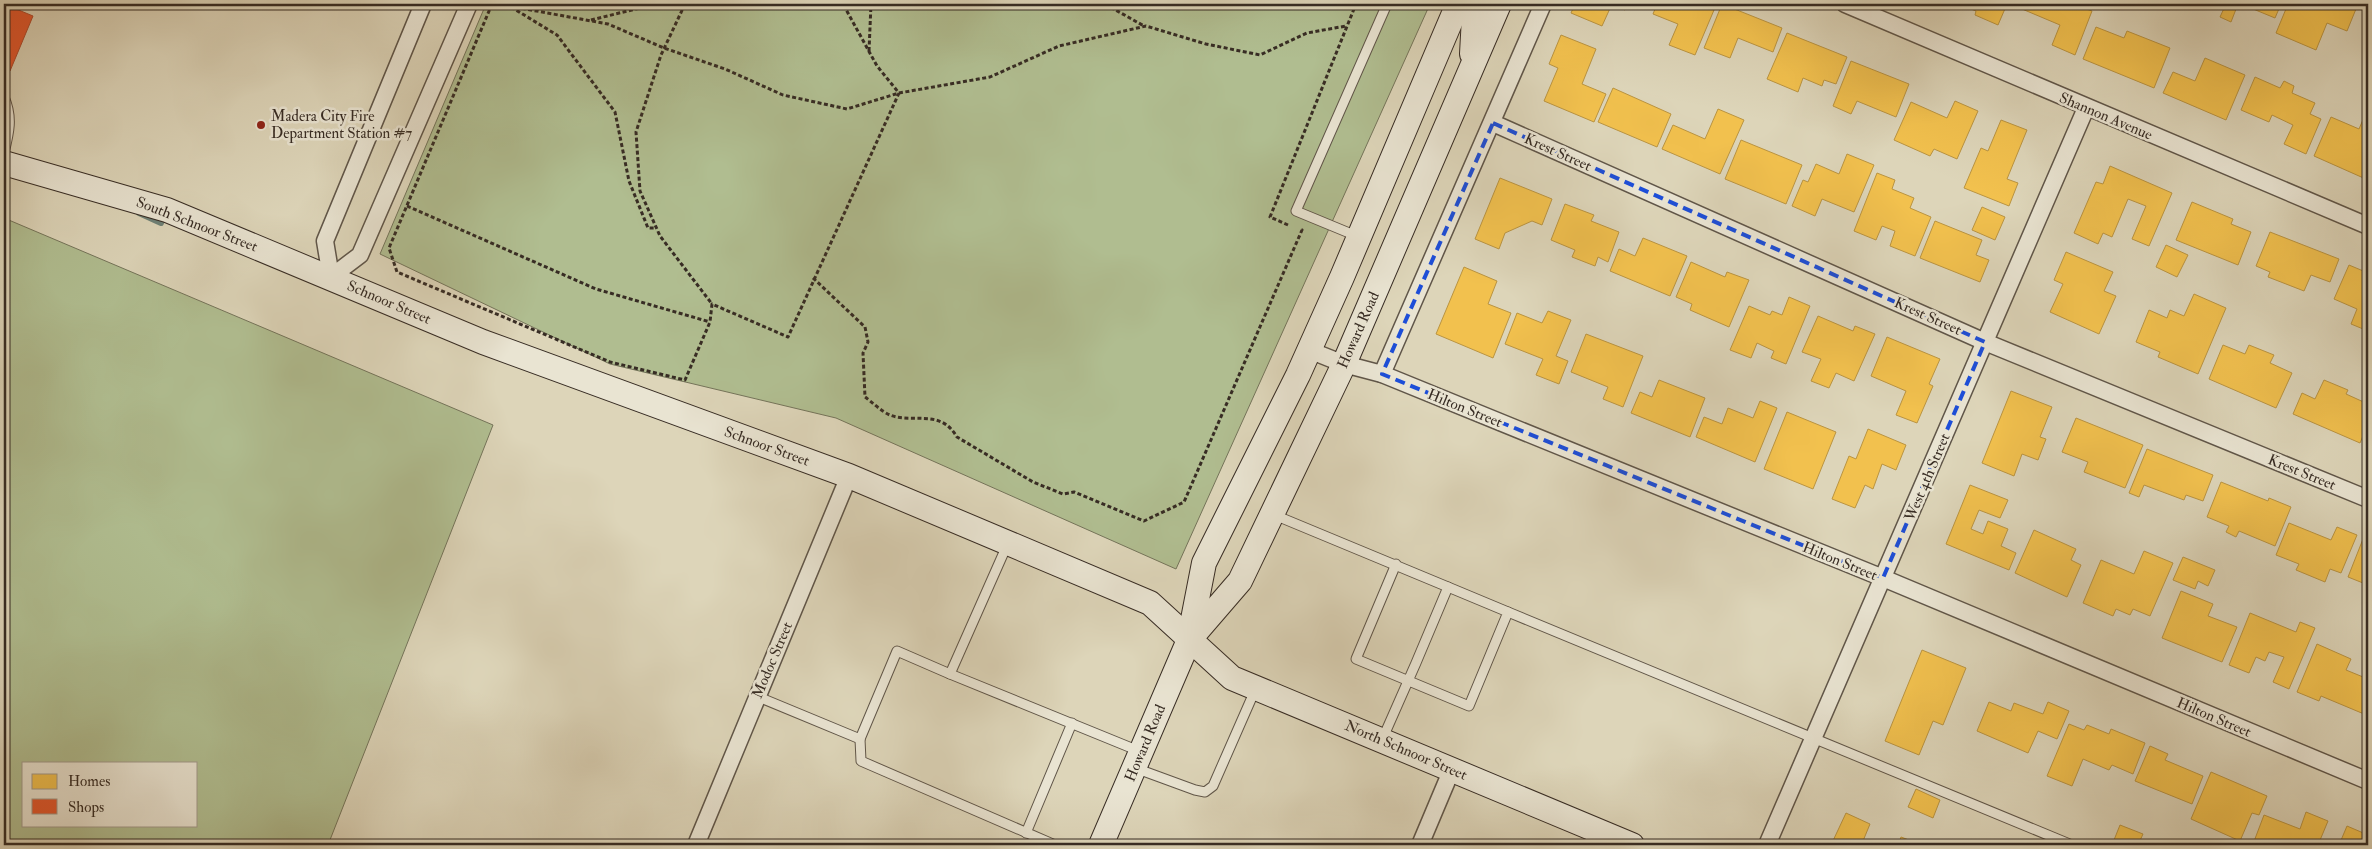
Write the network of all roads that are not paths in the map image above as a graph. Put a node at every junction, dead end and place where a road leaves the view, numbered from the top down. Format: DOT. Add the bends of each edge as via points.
graph roads {
  1 [pos="424,4"];
  2 [pos="469,4"];
  3 [pos="1387,4"];
  4 [pos="1458,4"];
  5 [pos="1479,4"];
  6 [pos="1499,4"];
  7 [pos="1543,4"];
  8 [pos="1845,4"];
  9 [pos="1471,70"];
  10 [pos="4,97"];
  11 [pos="2086,108"];
  12 [pos="1493,123"];
  13 [pos="4,154"];
  14 [pos="4,163"];
  15 [pos="2368,226"];
  16 [pos="1359,237"];
  17 [pos="331,277"];
  18 [pos="1985,342"];
  19 [pos="1309,350"];
  20 [pos="1344,364"];
  21 [pos="1382,374"];
  22 [pos="849,476"];
  23 [pos="2368,499"];
  24 [pos="1272,514"];
  25 [pos="1008,543"];
  26 [pos="1396,564"];
  27 [pos="1883,578"];
  28 [pos="1448,586"];
  29 [pos="1508,612"];
  30 [pos="1189,640"];
  31 [pos="950,674"];
  32 [pos="1408,681"];
  33 [pos="1256,688"];
  34 [pos="756,696"];
  35 [pos="1072,724"];
  36 [pos="1814,737"];
  37 [pos="860,739"];
  38 [pos="1382,740"];
  39 [pos="1138,760"];
  40 [pos="1452,769"];
  41 [pos="2368,781"];
  42 [pos="1026,833"];
  43 [pos="698,845"];
  44 [pos="1055,845"];
  45 [pos="1101,845"];
  46 [pos="1420,845"];
  47 [pos="1632,845"];
  48 [pos="1766,845"];
  49 [pos="2072,845"];
  1 -- 17 [label="street" via="325,241"];
  2 -- 17 [label="street" via="360,255"];
  3 -- 16 [label="lane" via="1296,211"];
  4 -- 16 [label="street, Howard Road"];
  5 -- 9 [label="street" via="1474,17"];
  6 -- 9 [label="street, Howard Road"];
  7 -- 12 [label="street"];
  8 -- 11 [label="street, Shannon Avenue"];
  9 -- 20 [label="street, Howard Road"];
  10 -- 13 [label="lane" via="11,127"];
  11 -- 15 [label="street, Shannon Avenue"];
  11 -- 18 [label="street, West 4th Street"];
  12 -- 18 [label="street, Krest Street"];
  12 -- 21 [label="street"];
  14 -- 17 [label="street, South Schnoor Street" via="167,210"];
  16 -- 19 [label="street, Howard Road"];
  17 -- 22 [label="street, Schnoor Street" via="483,342"];
  18 -- 23 [label="street, Krest Street"];
  18 -- 27 [label="street, West 4th Street"];
  19 -- 20 [label="street, Hilton Street"];
  19 -- 30 [label="street, Howard Road" via="1204,563"];
  20 -- 21 [label="street, Hilton Street"];
  20 -- 24 [label="street, Howard Road"];
  21 -- 27 [label="street, Hilton Street"];
  22 -- 25 [label="street, Schnoor Street"];
  22 -- 34 [label="street, Modoc Street"];
  24 -- 26 [label="lane"];
  24 -- 30 [label="street, Howard Road" via="1240,580"];
  25 -- 30 [label="street, Schnoor Street" via="1150,603"];
  25 -- 31 [label="lane"];
  26 -- 28 [label="lane"];
  26 -- 32 [label="lane" via="1356,659"];
  27 -- 36 [label="street, West 4th Street"];
  27 -- 41 [label="street, Hilton Street"];
  28 -- 29 [label="lane"];
  28 -- 32 [label="lane"];
  29 -- 32 [label="lane" via="1469,706"];
  29 -- 36 [label="lane"];
  30 -- 33 [label="street, North Schnoor Street" via="1232,678"];
  30 -- 39 [label="street, Howard Road"];
  31 -- 35 [label="lane"];
  31 -- 37 [label="lane" via="897,651"];
  32 -- 38 [label="lane"];
  33 -- 38 [label="street, North Schnoor Street"];
  33 -- 39 [label="lane" via="1213,786 1205,792"];
  34 -- 37 [label="lane"];
  34 -- 43 [label="street, Modoc Street"];
  35 -- 39 [label="lane"];
  35 -- 42 [label="lane"];
  36 -- 48 [label="street, West 4th Street"];
  36 -- 49 [label="lane"];
  37 -- 42 [label="lane" via="861,761"];
  38 -- 40 [label="street, North Schnoor Street"];
  39 -- 45 [label="street, Howard Road"];
  40 -- 46 [label="street"];
  40 -- 47 [label="street, North Schnoor Street"];
  42 -- 44 [label="lane"];
}
